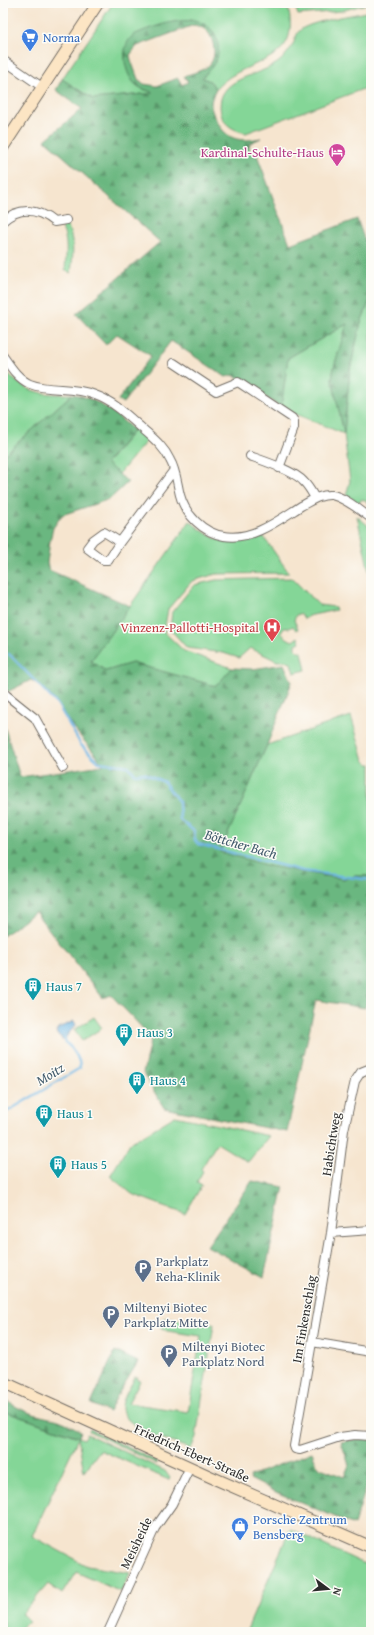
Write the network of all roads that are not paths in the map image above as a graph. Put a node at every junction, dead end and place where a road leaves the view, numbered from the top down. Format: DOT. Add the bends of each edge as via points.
graph roads {
  1 [pos="98,3"];
  2 [pos="3,60"];
  3 [pos="42,87"];
  4 [pos="3,147"];
  5 [pos="66,220"];
  6 [pos="3,221"];
  7 [pos="3,356"];
  8 [pos="174,363"];
  9 [pos="250,456"];
  10 [pos="279,468"];
  11 [pos="174,470"];
  12 [pos="315,498"];
  13 [pos="371,518"];
  14 [pos="120,542"];
  15 [pos="3,688"];
  16 [pos="63,768"];
  17 [pos="371,1068"];
  18 [pos="371,1230"];
  19 [pos="331,1233"];
  20 [pos="312,1342"];
  21 [pos="371,1352"];
  22 [pos="3,1382"];
  23 [pos="371,1436"];
  24 [pos="190,1467"];
  25 [pos="371,1547"];
  26 [pos="108,1632"];
  1 -- 3 [label="main road"];
  2 -- 3 [label="street"];
  3 -- 4 [label="main road"];
  5 -- 6 [label="street" via="54,222 47,216 29,210 10,215"];
  7 -- 11 [label="street" via="14,372 29,384 47,388 70,388 113,403 164,449"];
  8 -- 10 [label="street" via="216,391 238,382 292,418 294,428"];
  9 -- 10 [label="street"];
  10 -- 12 [label="street" via="304,482"];
  11 -- 12 [label="street" via="180,497 191,517 208,531 224,536 250,535"];
  11 -- 14 [label="street"];
  12 -- 13 [label="street" via="323,495 337,497"];
  15 -- 16 [label="street" via="5,694 35,718"];
  17 -- 19 [label="street, Habichtweg" via="361,1072 352,1095 344,1130"];
  18 -- 19 [label="street"];
  19 -- 20 [label="street, Im Finkenschlag"];
  20 -- 21 [label="street"];
  20 -- 23 [label="street, Im Finkenschlag" via="295,1436 295,1449 306,1449 340,1437"];
  22 -- 24 [label="main road, Friedrich-Ebert-Straße"];
  24 -- 25 [label="main road, Friedrich-Ebert-Straße"];
  24 -- 26 [label="street, Meisheide" via="172,1504 155,1528"];
}
